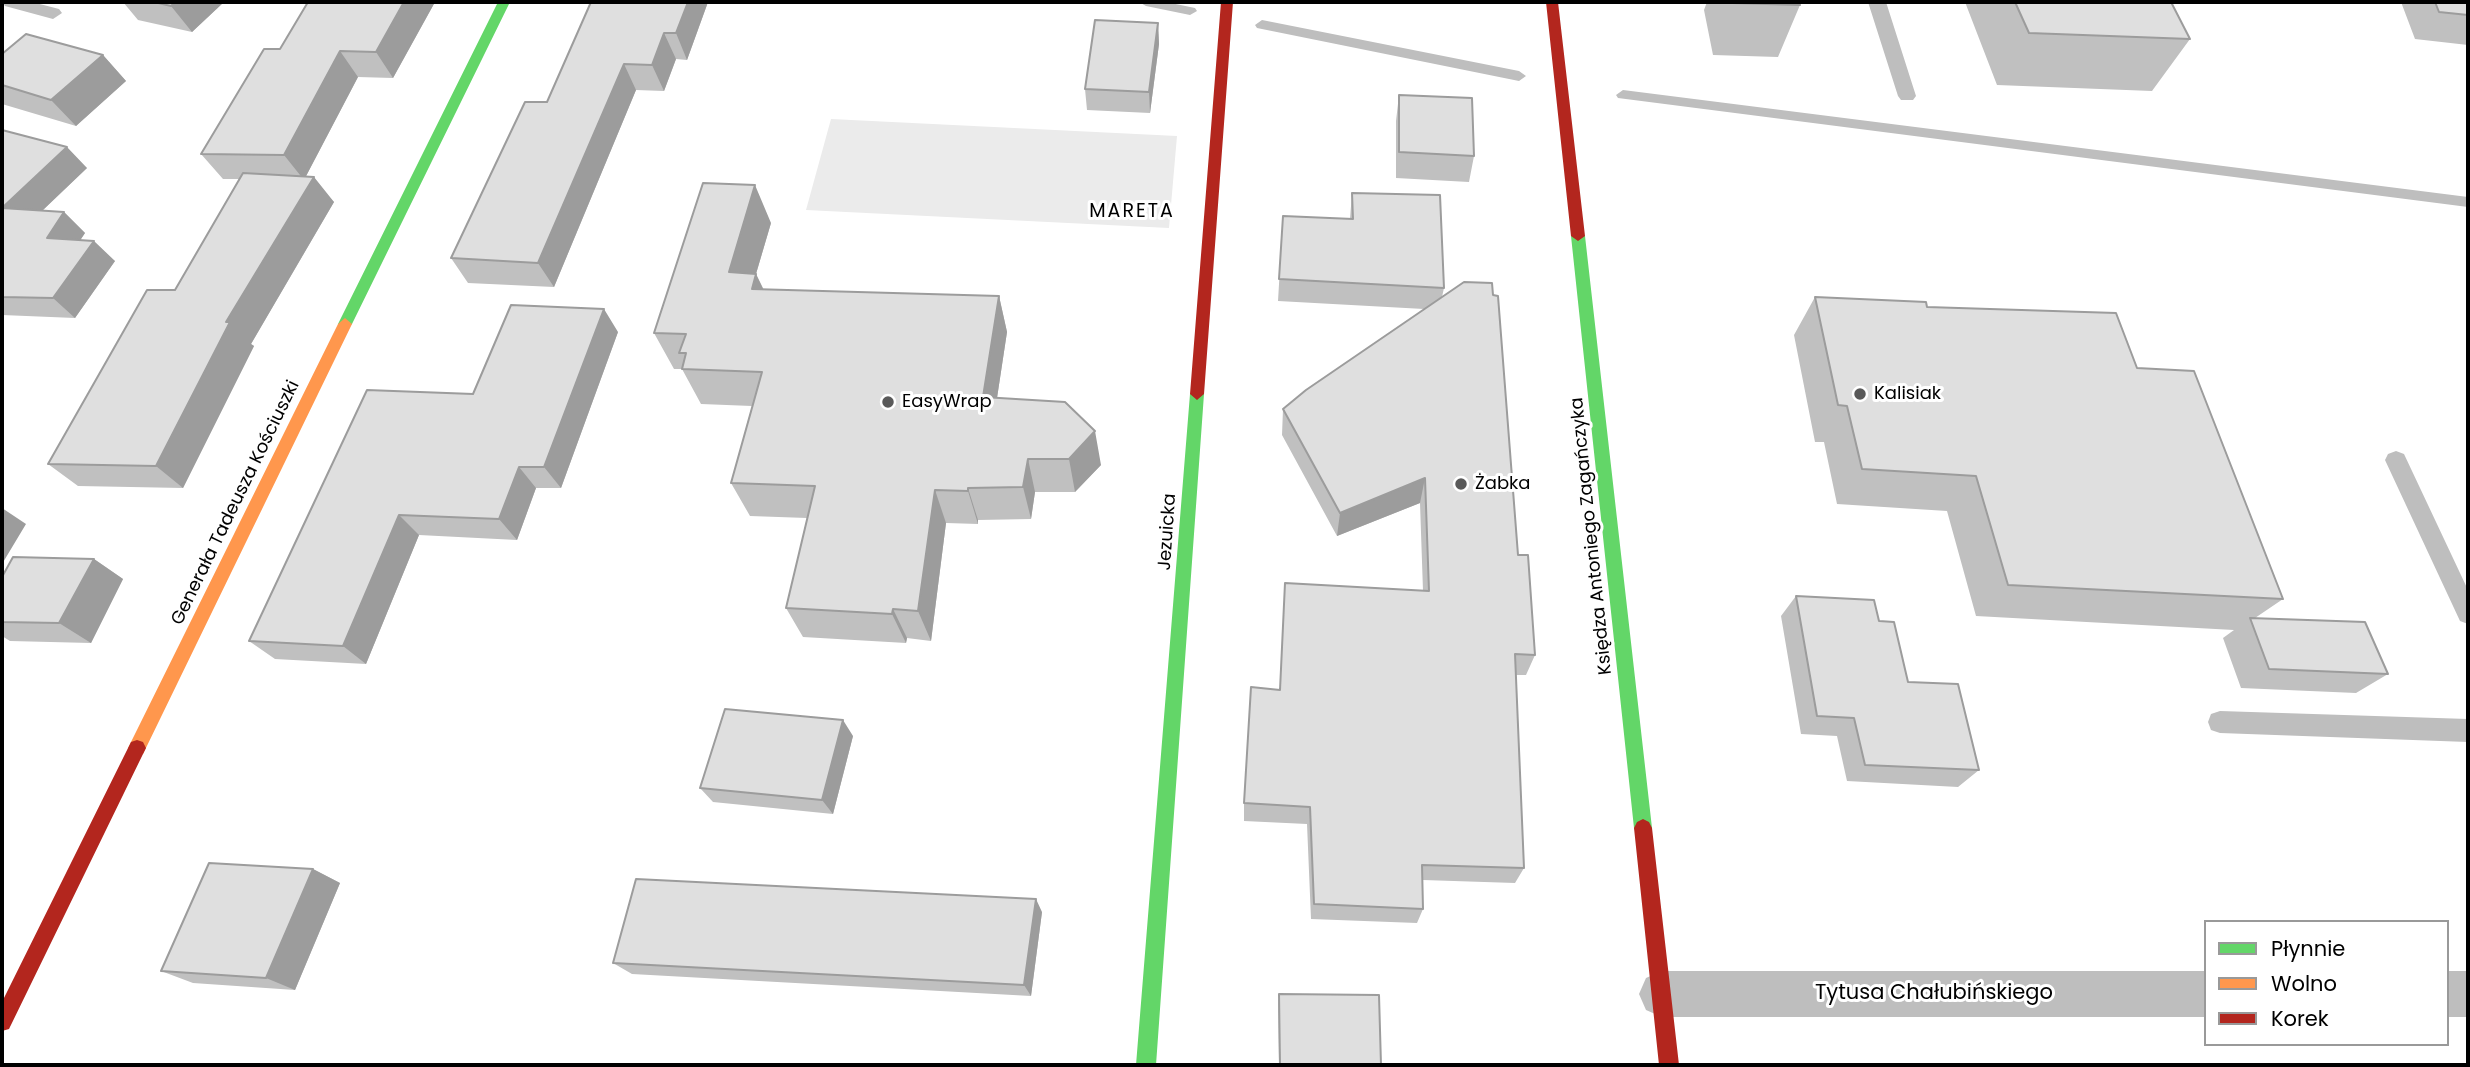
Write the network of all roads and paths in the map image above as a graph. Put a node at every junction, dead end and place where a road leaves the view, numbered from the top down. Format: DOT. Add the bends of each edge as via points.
graph roads {
  1 [pos="11,2"];
  2 [pos="504,2"];
  3 [pos="1227,2"];
  4 [pos="1552,2"];
  5 [pos="1877,2"];
  6 [pos="52,13"];
  7 [pos="1907,96"];
  8 [pos="2396,460"];
  9 [pos="2468,614"];
  10 [pos="2220,722"];
  11 [pos="2468,730"];
  12 [pos="1661,994"];
  13 [pos="2204,994"];
  14 [pos="2449,994"];
  15 [pos="2468,994"];
  16 [pos="2,1022"];
  17 [pos="1146,1065"];
  18 [pos="1670,1065"];
  1 -- 6 [label="lane"];
  2 -- 16 [label="street, Generała Tadeusza Kościuszki"];
  3 -- 17 [label="street, Jezuicka"];
  4 -- 12 [label="street, Księdza Antoniego Zagańczyka"];
  5 -- 7 [label="lane"];
  8 -- 9 [label="lane"];
  10 -- 11 [label="lane"];
  12 -- 13 [label="street, Tytusa Chałubińskiego"];
  12 -- 18 [label="street, Księdza Antoniego Zagańczyka"];
  14 -- 15 [label="street"];
}
